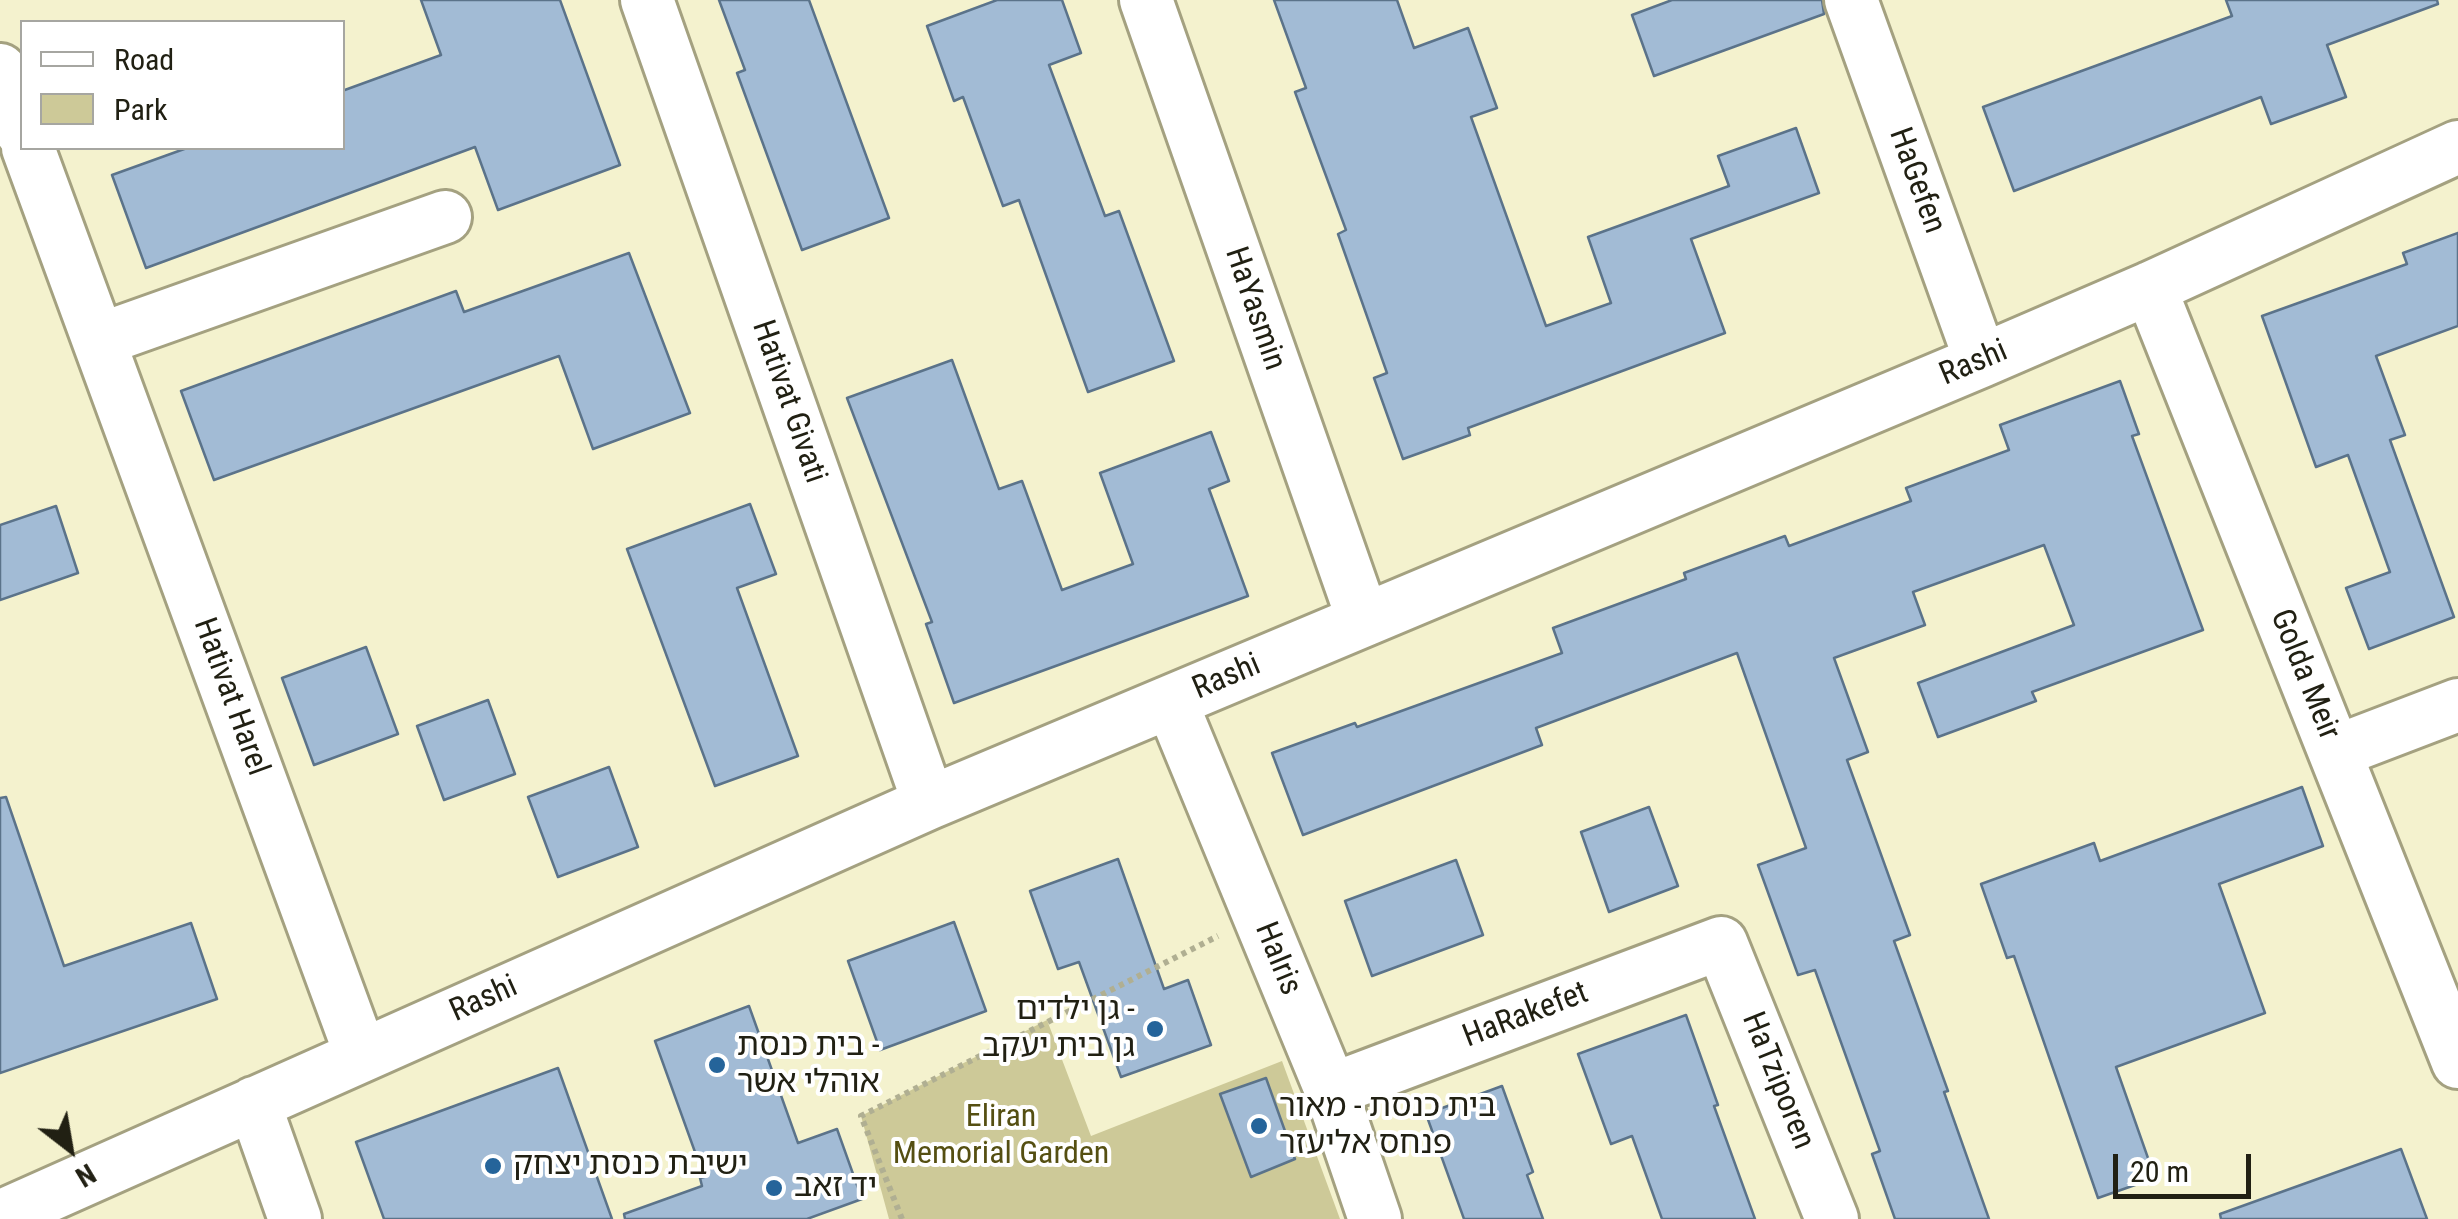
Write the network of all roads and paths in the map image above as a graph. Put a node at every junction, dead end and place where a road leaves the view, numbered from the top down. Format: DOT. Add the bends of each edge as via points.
graph roads {
  1 [pos="647,0"];
  2 [pos="1146,0"];
  3 [pos="1851,0"];
  4 [pos="0,70"];
  5 [pos="20,126"];
  6 [pos="2458,146"];
  7 [pos="29,150"];
  8 [pos="445,217"];
  9 [pos="2150,288"];
  10 [pos="99,340"];
  11 [pos="1981,361"];
  12 [pos="1362,619"];
  13 [pos="1171,702"];
  14 [pos="2458,705"];
  15 [pos="2335,752"];
  16 [pos="929,803"];
  17 [pos="1259,916"];
  18 [pos="1721,942"];
  19 [pos="361,1054"];
  20 [pos="2458,1062"];
  21 [pos="1332,1090"];
  22 [pos="254,1103"];
  23 [pos="0,1218"];
  24 [pos="296,1219"];
  25 [pos="902,1219"];
  26 [pos="1375,1219"];
  27 [pos="1832,1219"];
  1 -- 16 [label="street, Hativat Givati"];
  2 -- 12 [label="street, HaYasmin"];
  3 -- 11 [label="street, HaGefen"];
  4 -- 5 [label="street"];
  6 -- 9 [label="street, Rashi"];
  7 -- 10 [label="street, Hativat Harel"];
  8 -- 10 [label="street"];
  9 -- 11 [label="street, Rashi"];
  9 -- 15 [label="street, Golda Meir"];
  10 -- 19 [label="street, Hativat Harel"];
  11 -- 12 [label="street, Rashi"];
  12 -- 13 [label="street, Rashi"];
  13 -- 16 [label="street, Rashi"];
  13 -- 17 [label="street, HaIris"];
  14 -- 15 [label="street"];
  15 -- 20 [label="street, Golda Meir"];
  16 -- 19 [label="street, Rashi"];
  17 -- 21 [label="street, HaIris"];
  17 -- 25 [label="path" via="860,1116"];
  18 -- 21 [label="street, HaRakefet"];
  18 -- 27 [label="street, HaTziporen"];
  19 -- 22 [label="street, Rashi"];
  21 -- 26 [label="street, HaIris"];
  22 -- 23 [label="street, Rashi"];
  22 -- 24 [label="street"];
}
